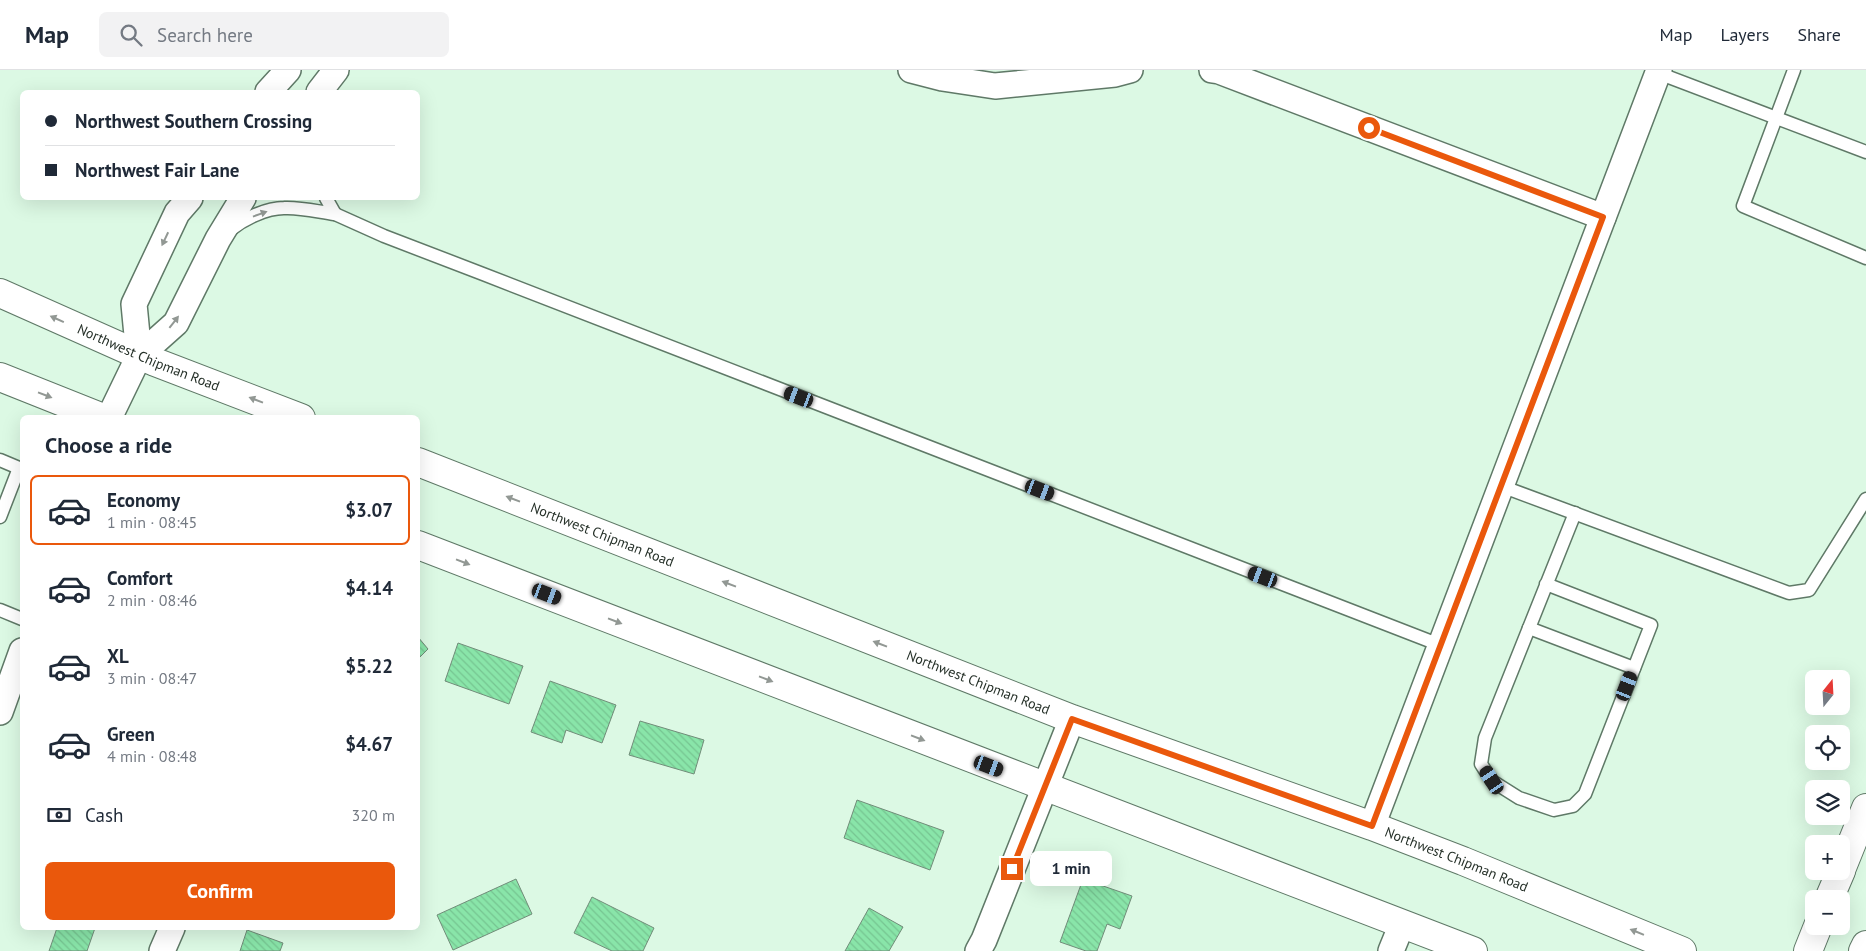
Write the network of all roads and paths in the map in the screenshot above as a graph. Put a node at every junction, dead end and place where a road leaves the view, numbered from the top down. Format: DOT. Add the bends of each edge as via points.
graph roads {
  1 [pos="288,70"];
  2 [pos="336,70"];
  3 [pos="911,70"];
  4 [pos="1130,70"];
  5 [pos="1212,70"];
  6 [pos="1794,70"];
  7 [pos="1659,72"];
  8 [pos="270,90"];
  9 [pos="321,90"];
  10 [pos="1776,118"];
  11 [pos="1866,152"];
  12 [pos="188,200"];
  13 [pos="241,200"];
  14 [pos="327,200"];
  15 [pos="335,214"];
  16 [pos="1603,217"];
  17 [pos="218,239"];
  18 [pos="1866,258"];
  19 [pos="0,293"];
  20 [pos="139,356"];
  21 [pos="0,377"];
  22 [pos="95,415"];
  23 [pos="110,415"];
  24 [pos="293,415"];
  25 [pos="0,460"];
  26 [pos="420,463"];
  27 [pos="1501,486"];
  28 [pos="1866,499"];
  29 [pos="1575,513"];
  30 [pos="0,517"];
  31 [pos="420,546"];
  32 [pos="1546,584"];
  33 [pos="0,610"];
  34 [pos="20,618"];
  35 [pos="1529,628"];
  36 [pos="1440,645"];
  37 [pos="20,657"];
  38 [pos="1634,668"];
  39 [pos="0,712"];
  40 [pos="1072,719"];
  41 [pos="1044,787"];
  42 [pos="1866,808"];
  43 [pos="1372,826"];
  44 [pos="1850,848"];
  45 [pos="1402,924"];
  46 [pos="171,930"];
  47 [pos="1814,935"];
  48 [pos="1866,945"];
  49 [pos="162,951"];
  50 [pos="978,951"];
  51 [pos="1391,951"];
  52 [pos="1473,951"];
  53 [pos="1682,951"];
  54 [pos="1808,951"];
  55 [pos="1863,951"];
  1 -- 8 [label="street"];
  2 -- 9 [label="street"];
  3 -- 4 [label="street" via="995,86"];
  5 -- 16 [label="street"];
  6 -- 10 [label="lane"];
  7 -- 10 [label="lane"];
  7 -- 16 [label="street"];
  10 -- 11 [label="lane"];
  10 -- 18 [label="lane" via="1743,206"];
  12 -- 20 [label="street, one-way" via="177,213 134,304"];
  13 -- 17 [label="street"];
  14 -- 15 [label="lane"];
  17 -- 15 [label="lane, one-way" via="248,218 271,210 284,208"];
  15 -- 36 [label="lane" via="384,236"];
  16 -- 27 [label="street"];
  20 -- 17 [label="street, one-way" via="176,323"];
  20 -- 19 [label="main road, Northwest Chipman Road, one-way"];
  20 -- 23 [label="street"];
  24 -- 20 [label="main road, Northwest Chipman Road, one-way"];
  21 -- 22 [label="main road, one-way"];
  25 -- 30 [label="lane" via="19,468"];
  40 -- 26 [label="main road, Northwest Chipman Road, one-way"];
  27 -- 29 [label="lane"];
  27 -- 36 [label="street"];
  28 -- 29 [label="lane" via="1810,590 1789,593"];
  29 -- 32 [label="lane"];
  31 -- 41 [label="main road, one-way"];
  32 -- 35 [label="lane"];
  32 -- 38 [label="lane" via="1651,625"];
  33 -- 34 [label="lane"];
  35 -- 38 [label="lane"];
  35 -- 38 [label="lane" via="1484,738 1481,764 1492,780 1519,798 1554,810 1573,806 1585,794"];
  36 -- 43 [label="street"];
  37 -- 39 [label="street"];
  40 -- 41 [label="street"];
  40 -- 43 [label="main road, Northwest Chipman Road"];
  41 -- 45 [label="main road"];
  41 -- 50 [label="street"];
  42 -- 44 [label="main road"];
  53 -- 43 [label="main road, Northwest Chipman Road, one-way"];
  45 -- 51 [label="street"];
  45 -- 52 [label="main road"];
  46 -- 49 [label="street"];
  47 -- 54 [label="main road"];
  48 -- 55 [label="main road"];
}
